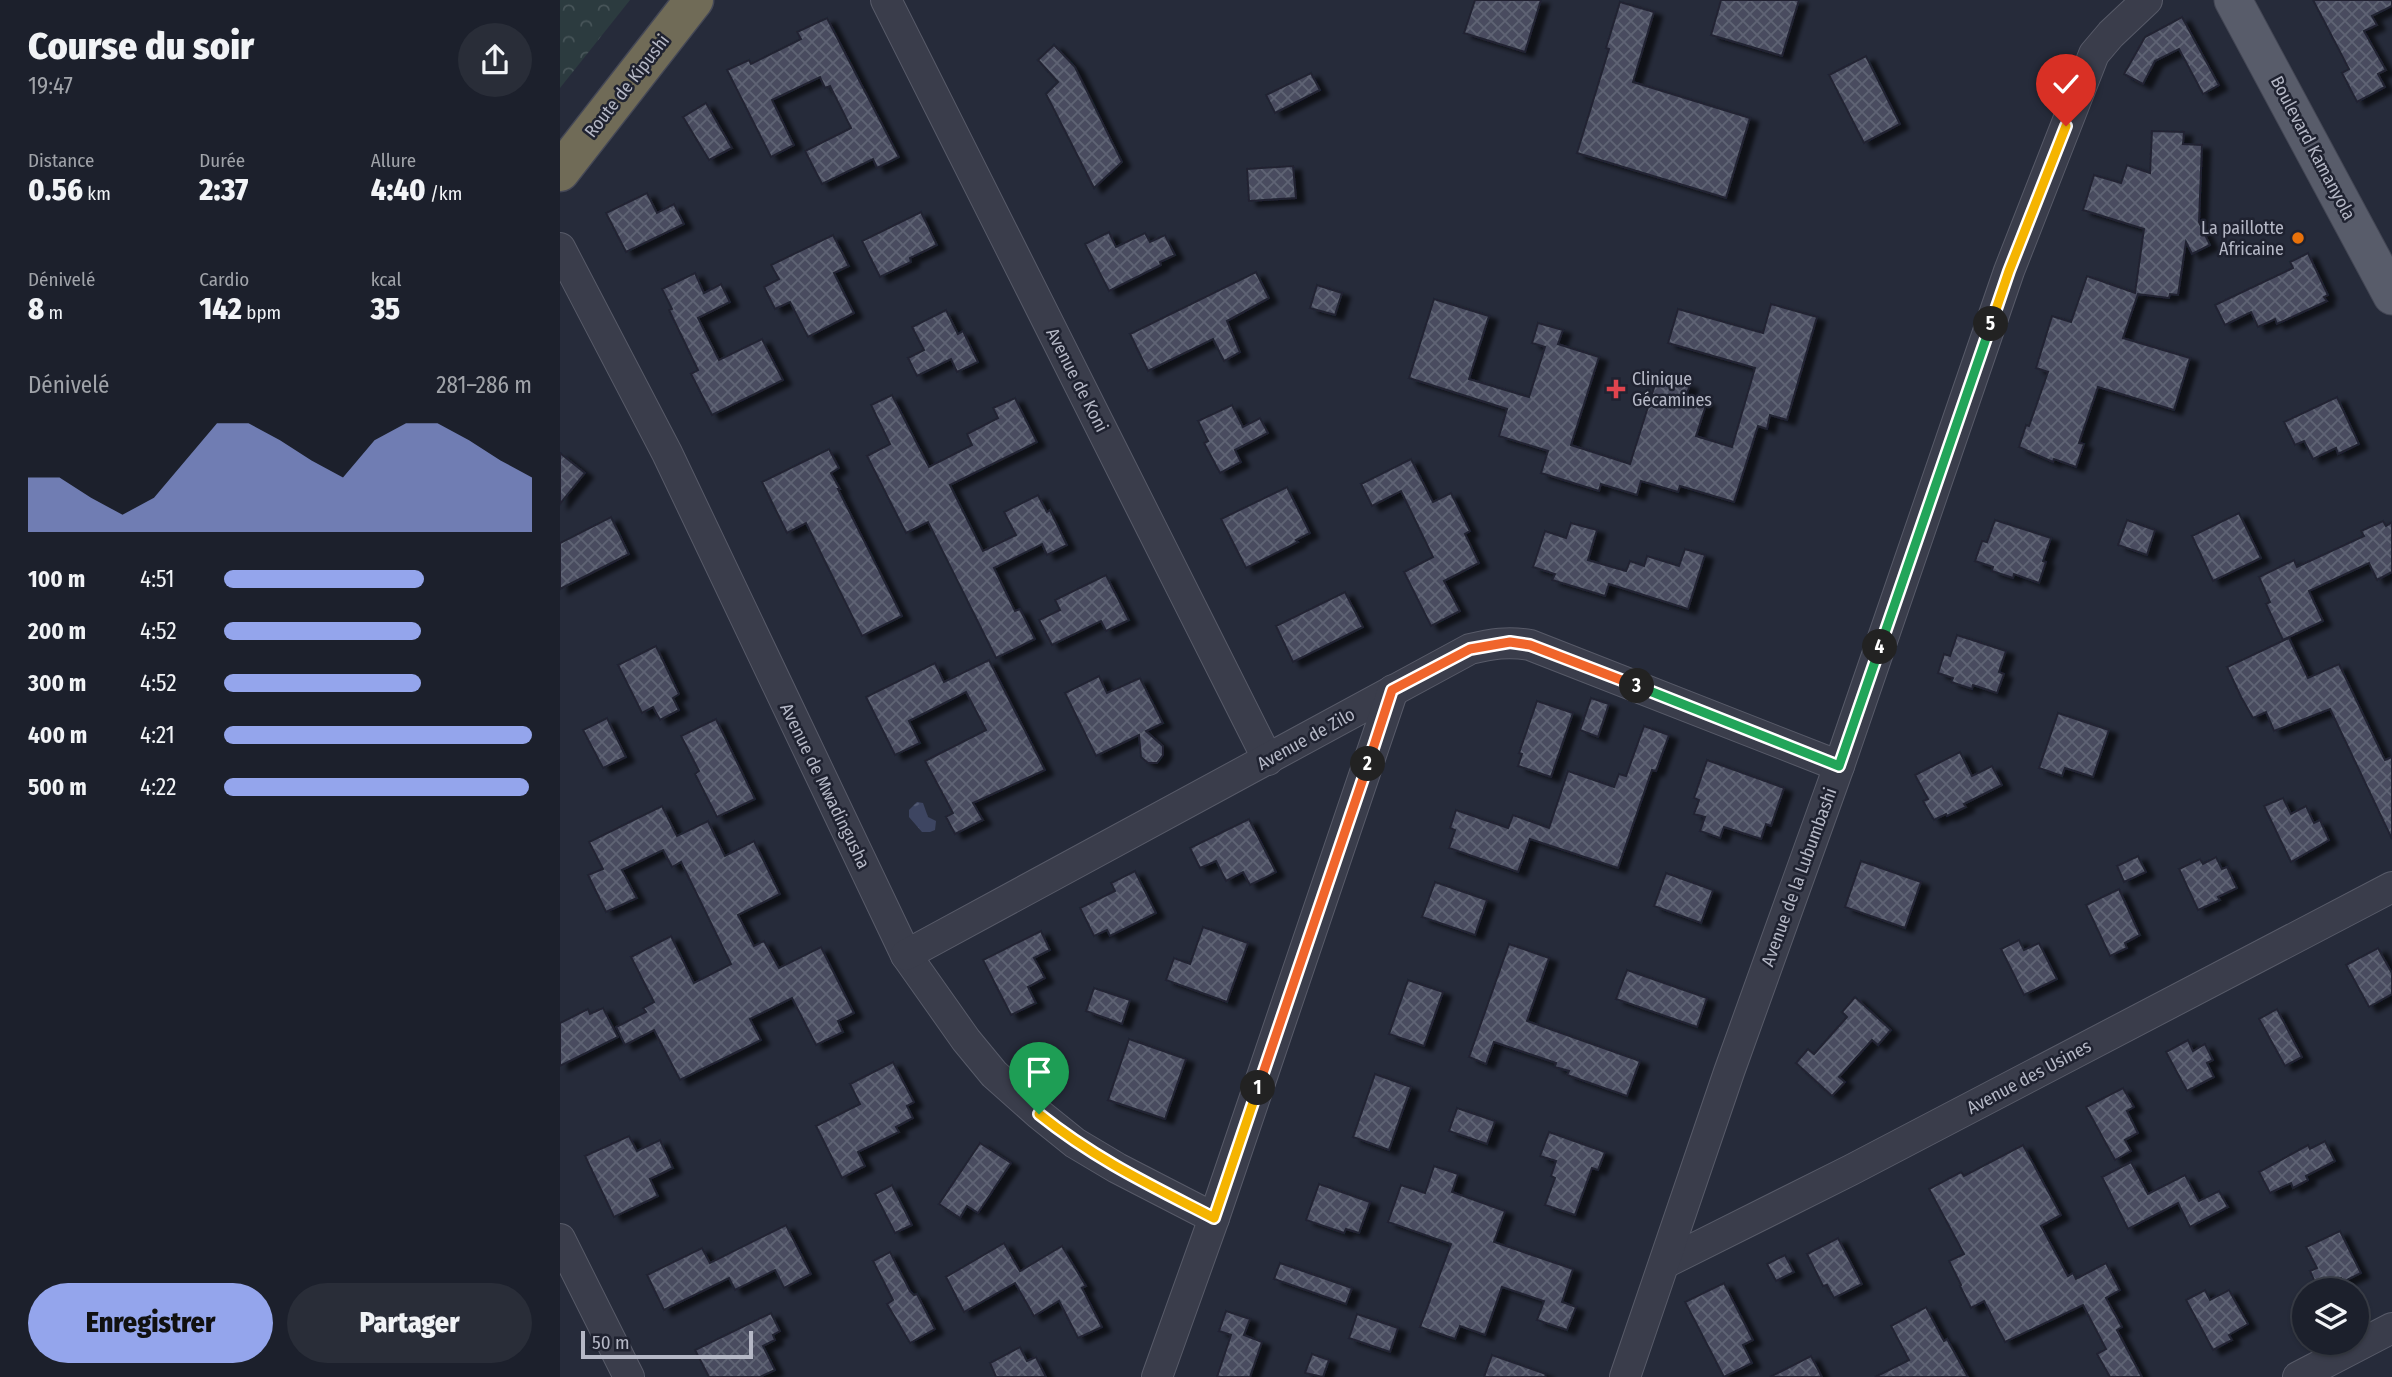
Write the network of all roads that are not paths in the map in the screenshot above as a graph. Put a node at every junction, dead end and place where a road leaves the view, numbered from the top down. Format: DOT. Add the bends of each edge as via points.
graph roads {
  1 [pos="694,0"];
  2 [pos="886,0"];
  3 [pos="2147,0"];
  4 [pos="2233,0"];
  5 [pos="560,172"];
  6 [pos="560,248"];
  7 [pos="2392,296"];
  8 [pos="1392,690"];
  9 [pos="1268,760"];
  10 [pos="1839,766"];
  11 [pos="2392,887"];
  12 [pos="906,955"];
  13 [pos="1214,1218"];
  14 [pos="560,1239"];
  15 [pos="1665,1264"];
  16 [pos="2392,1328"];
  17 [pos="629,1377"];
  18 [pos="1157,1377"];
  19 [pos="1625,1377"];
  20 [pos="2298,1377"];
  1 -- 5 [label="highway, Route de Kipushi"];
  2 -- 9 [label="street, Avenue de Koni"];
  3 -- 10 [label="street, Avenue de la Lubumbashi" via="2094,54 2009,271"];
  4 -- 7 [label="main road, Boulevard Kamanyola"];
  6 -- 12 [label="street, Avenue de Mwadingusha" via="667,453"];
  8 -- 9 [label="street, Avenue de Zilo"];
  8 -- 10 [label="street, Avenue de Zilo" via="1470,649 1510,642 1530,645"];
  8 -- 13 [label="street"];
  9 -- 12 [label="street, Avenue de Zilo"];
  10 -- 15 [label="street, Avenue de la Lubumbashi"];
  11 -- 15 [label="street, Avenue des Usines"];
  12 -- 13 [label="street, Avenue de Mwadingusha" via="994,1074 1039,1114 1117,1168"];
  13 -- 18 [label="street"];
  14 -- 17 [label="street"];
  15 -- 19 [label="street, Avenue de la Lubumbashi"];
  16 -- 20 [label="street"];
}
